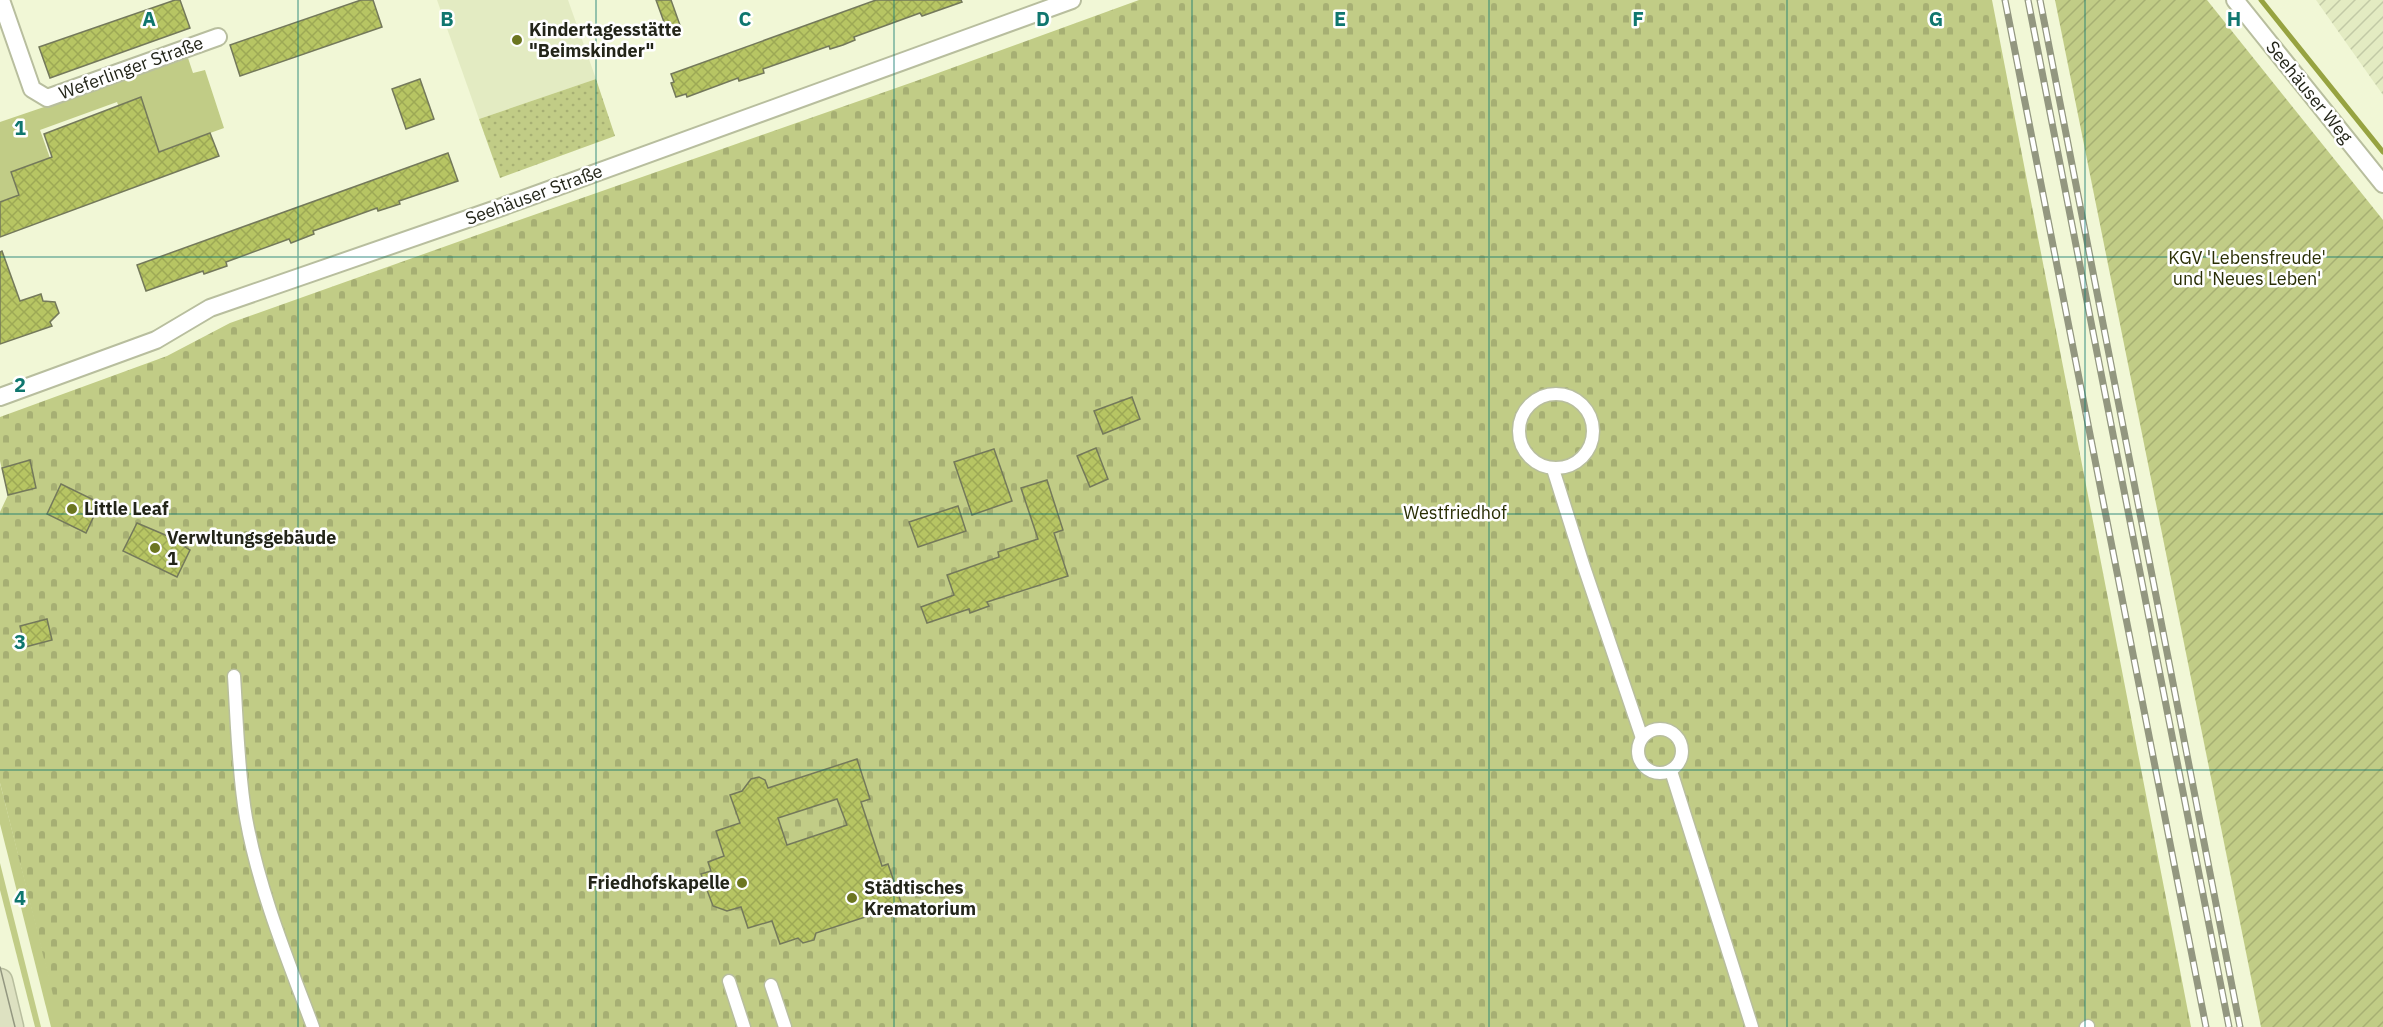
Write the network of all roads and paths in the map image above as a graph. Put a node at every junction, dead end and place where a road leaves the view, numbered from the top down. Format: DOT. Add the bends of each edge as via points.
graph roads {
  1 [pos="1,0"];
  2 [pos="1072,0"];
  3 [pos="2235,0"];
  4 [pos="218,37"];
  5 [pos="2383,183"];
  6 [pos="0,397"];
  7 [pos="1553,469"];
  8 [pos="234,676"];
  9 [pos="1642,738"];
  10 [pos="1671,771"];
  11 [pos="0,981"];
  12 [pos="729,981"];
  13 [pos="771,985"];
  14 [pos="11,1027"];
  15 [pos="313,1027"];
  16 [pos="744,1027"];
  17 [pos="785,1027"];
  18 [pos="1752,1027"];
  1 -- 4 [label="street, Weferlinger Straße" via="32,89 47,98"];
  2 -- 6 [label="street, Seehäuser Straße" via="499,208 210,308 156,340"];
  3 -- 5 [label="street, Seehäuser Weg"];
  7 -- 7 [label="street" via="1583,457 1593,433 1586,410 1576,400 1559,394 1529,405 1519,429 1529,457"];
  7 -- 9 [label="street"];
  8 -- 15 [label="street" via="245,814 253,854 268,908"];
  9 -- 10 [label="street" via="1638,753 1645,768 1663,774"];
  9 -- 10 [label="street" via="1659,729 1676,735 1683,752 1678,766"];
  10 -- 18 [label="street"];
  11 -- 14 [label="main road"];
  12 -- 16 [label="street"];
  13 -- 17 [label="street"];
}
